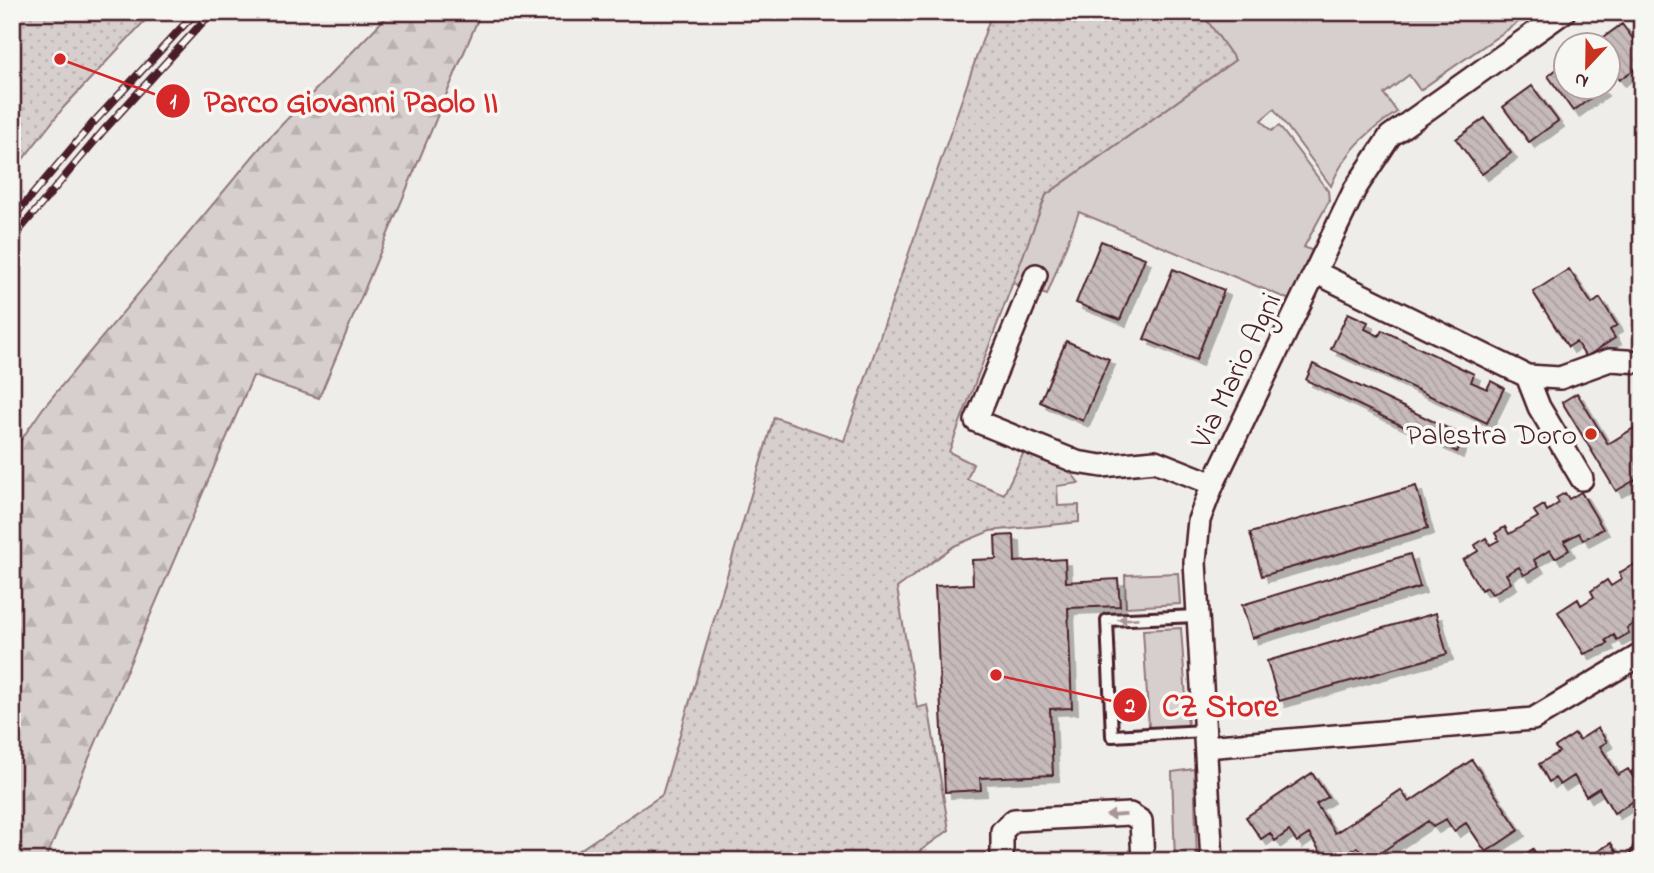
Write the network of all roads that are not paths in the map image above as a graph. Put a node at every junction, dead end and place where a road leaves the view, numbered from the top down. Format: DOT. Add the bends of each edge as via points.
graph roads {
  1 [pos="1564,12"];
  2 [pos="1315,272"];
  3 [pos="1036,275"];
  4 [pos="1642,362"];
  5 [pos="1527,376"];
  6 [pos="1582,479"];
  7 [pos="1213,484"];
  8 [pos="1196,616"];
  9 [pos="1642,654"];
  10 [pos="1205,739"];
  11 [pos="1642,844"];
  12 [pos="1002,861"];
  13 [pos="1143,861"];
  14 [pos="1212,861"];
  15 [pos="1634,861"];
  1 -- 2 [label="street, Via Mario Agni" via="1390,136 1355,189"];
  2 -- 5 [label="street"];
  2 -- 7 [label="street, Via Mario Agni"];
  3 -- 7 [label="street" via="976,421 1077,462 1102,466 1155,461"];
  4 -- 5 [label="street" via="1610,360 1560,378"];
  5 -- 6 [label="street" via="1539,407"];
  7 -- 8 [label="street, Via Mario Agni" via="1196,540"];
  8 -- 10 [label="street, Via Mario Agni"];
  8 -- 10 [label="lane, one-way" via="1107,620 1112,736"];
  9 -- 10 [label="street" via="1534,719"];
  10 -- 14 [label="street, Via Mario Agni"];
  11 -- 15 [label="lane"];
  13 -- 12 [label="street, one-way" via="1141,821 1130,814 1014,820 1002,831"];
}
